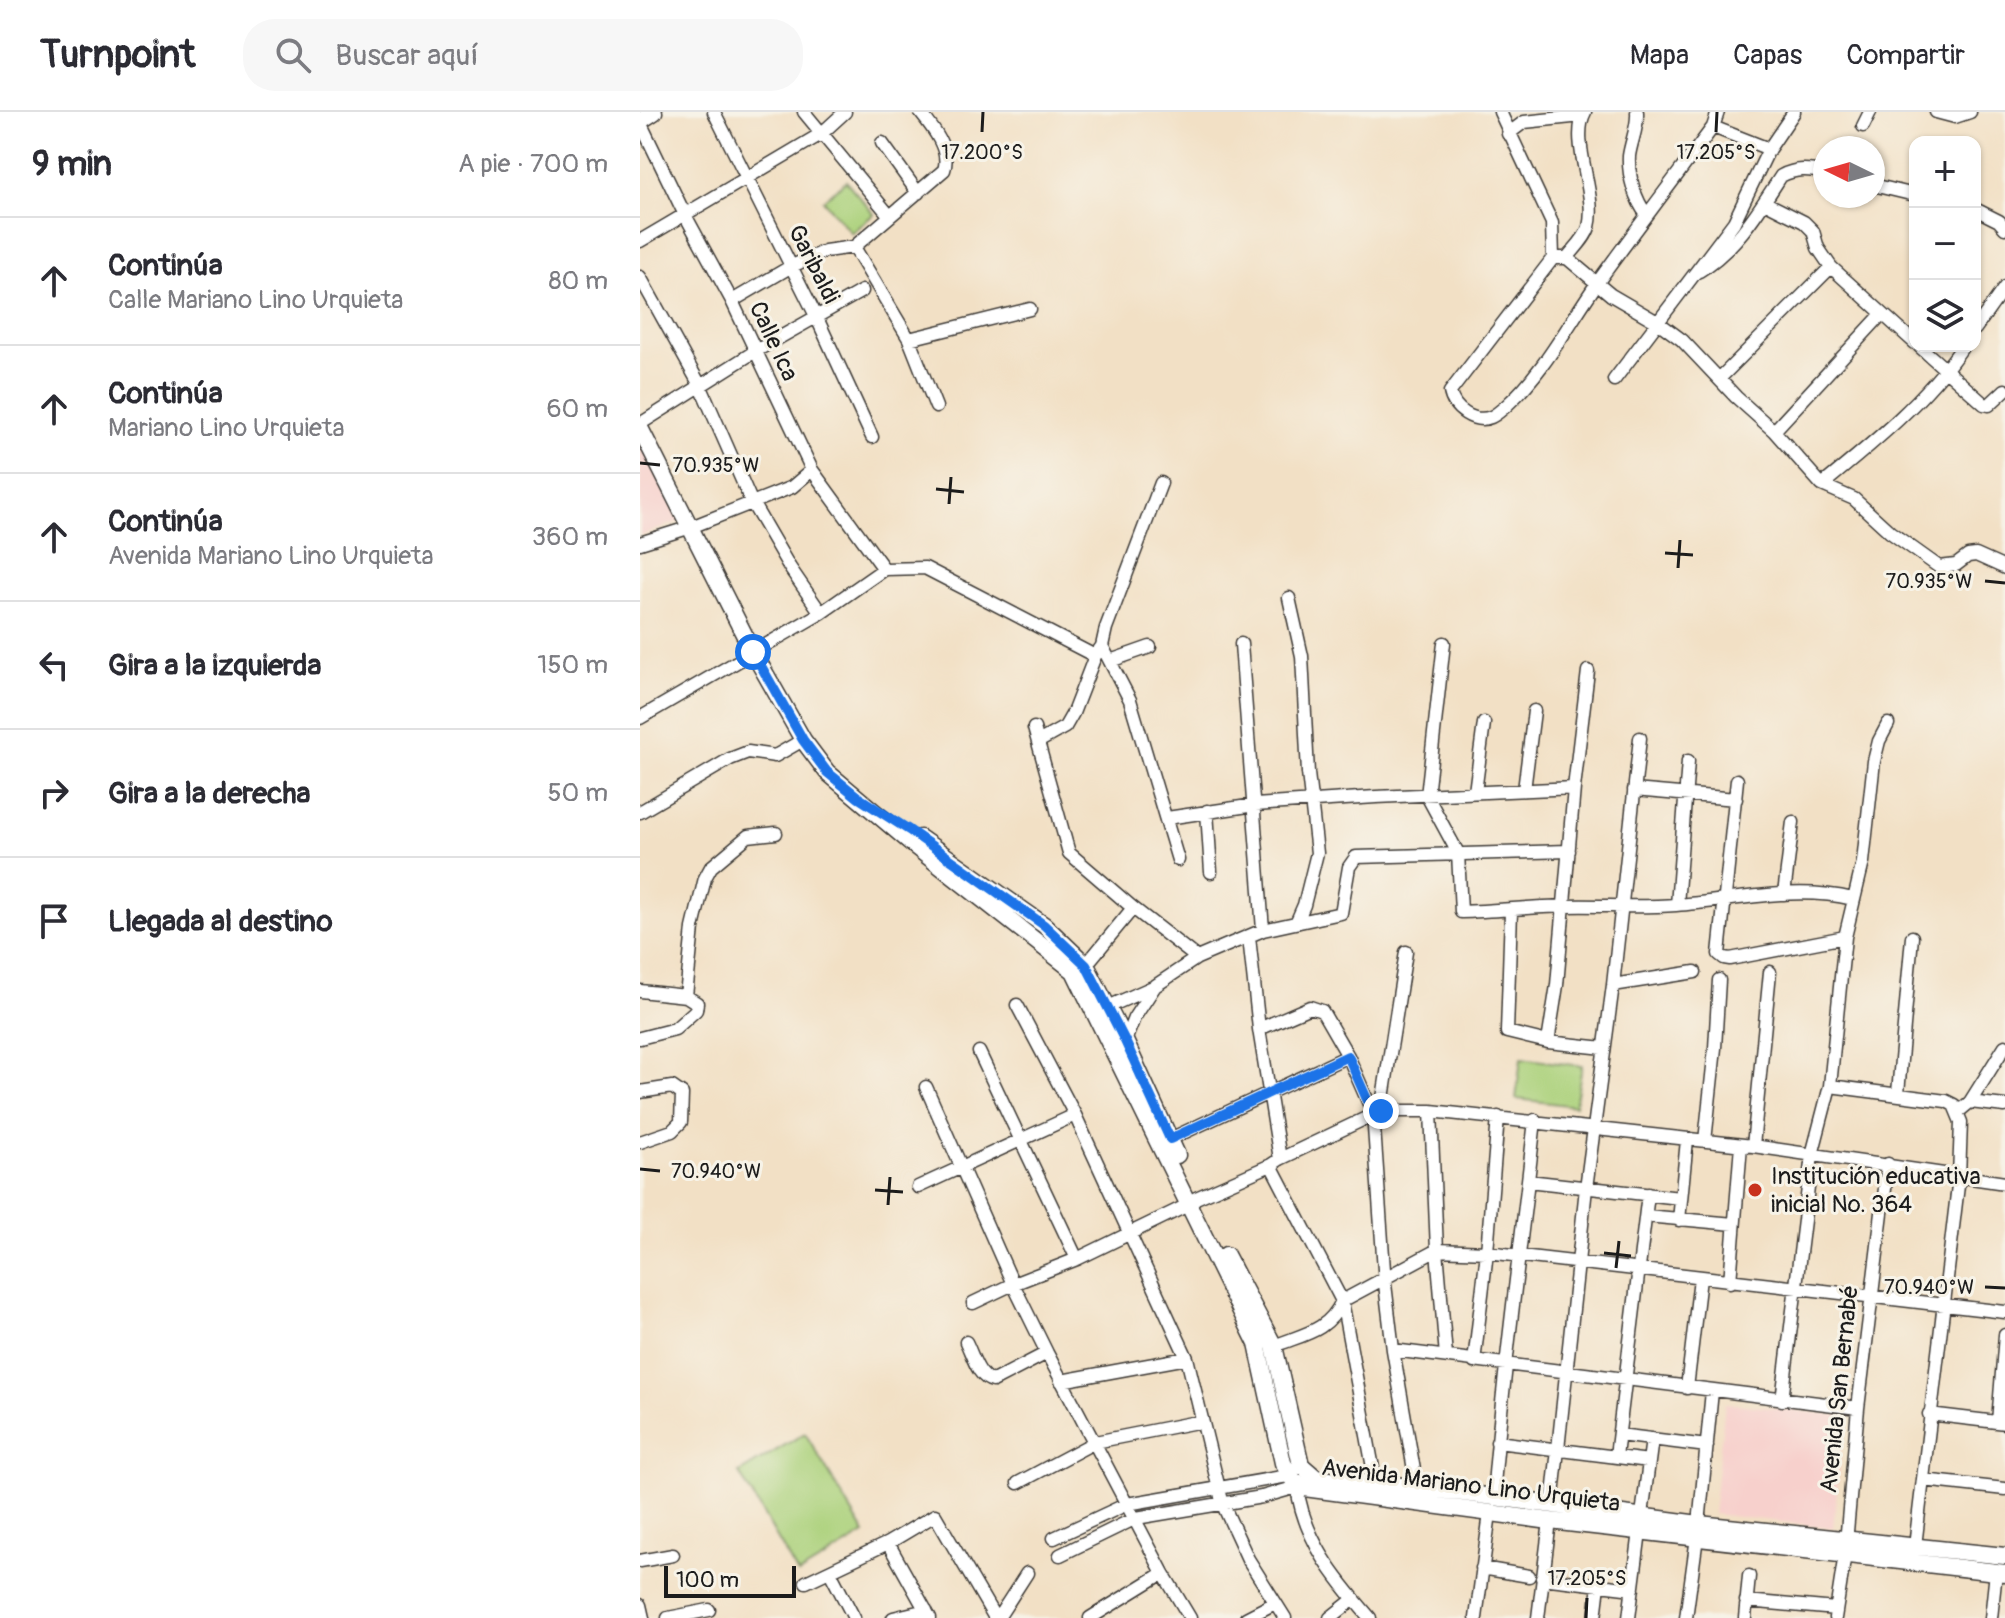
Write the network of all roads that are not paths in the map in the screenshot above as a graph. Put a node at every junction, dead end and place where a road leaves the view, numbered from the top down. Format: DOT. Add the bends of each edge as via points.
graph roads {
  1 [pos="654,112"];
  2 [pos="714,112"];
  3 [pos="804,112"];
  4 [pos="845,112"];
  5 [pos="920,112"];
  6 [pos="1500,112"];
  7 [pos="1637,112"];
  8 [pos="1718,112"];
  9 [pos="1794,112"];
  10 [pos="1870,112"];
  11 [pos="1936,112"];
  12 [pos="1970,112"];
  13 [pos="1584,114"];
  14 [pos="640,122"];
  15 [pos="1863,126"];
  16 [pos="1713,127"];
  17 [pos="821,134"];
  18 [pos="1508,134"];
  19 [pos="882,143"];
  20 [pos="1769,149"];
  21 [pos="1813,170"];
  22 [pos="745,177"];
  23 [pos="1885,188"];
  24 [pos="918,193"];
  25 [pos="1909,194"];
  26 [pos="1764,202"];
  27 [pos="1981,212"];
  28 [pos="684,213"];
  29 [pos="889,215"];
  30 [pos="1647,215"];
  31 [pos="2005,228"];
  32 [pos="640,241"];
  33 [pos="854,247"];
  34 [pos="1553,258"];
  35 [pos="1567,258"];
  36 [pos="790,267"];
  37 [pos="1831,267"];
  38 [pos="1695,273"];
  39 [pos="640,277"];
  40 [pos="1598,282"];
  41 [pos="2005,287"];
  42 [pos="862,291"];
  43 [pos="732,301"];
  44 [pos="1030,309"];
  45 [pos="1882,314"];
  46 [pos="816,316"];
  47 [pos="1981,321"];
  48 [pos="1659,323"];
  49 [pos="1909,337"];
  50 [pos="909,339"];
  51 [pos="754,352"];
  52 [pos="1926,352"];
  53 [pos="1959,352"];
  54 [pos="1947,370"];
  55 [pos="1720,378"];
  56 [pos="1614,380"];
  57 [pos="701,387"];
  58 [pos="2005,390"];
  59 [pos="936,407"];
  60 [pos="640,426"];
  61 [pos="1774,431"];
  62 [pos="872,437"];
  63 [pos="812,470"];
  64 [pos="1161,483"];
  65 [pos="1822,485"];
  66 [pos="751,501"];
  67 [pos="691,527"];
  68 [pos="640,543"];
  69 [pos="2005,568"];
  70 [pos="884,569"];
  71 [pos="1289,598"];
  72 [pos="821,613"];
  73 [pos="1444,643"];
  74 [pos="1241,644"];
  75 [pos="1150,647"];
  76 [pos="1098,651"];
  77 [pos="753,652"];
  78 [pos="1110,661"];
  79 [pos="1588,671"];
  80 [pos="1534,711"];
  81 [pos="642,712"];
  82 [pos="1484,723"];
  83 [pos="1888,724"];
  84 [pos="1034,728"];
  85 [pos="1640,738"];
  86 [pos="803,740"];
  87 [pos="1038,742"];
  88 [pos="1688,761"];
  89 [pos="1737,780"];
  90 [pos="1574,788"];
  91 [pos="1524,790"];
  92 [pos="1634,790"];
  93 [pos="1475,792"];
  94 [pos="1686,794"];
  95 [pos="1427,796"];
  96 [pos="859,798"];
  97 [pos="1736,799"];
  98 [pos="1313,802"];
  99 [pos="1255,805"];
  100 [pos="1207,811"];
  101 [pos="640,812"];
  102 [pos="1167,818"];
  103 [pos="1793,822"];
  104 [pos="776,833"];
  105 [pos="1569,851"];
  106 [pos="1458,853"];
  107 [pos="1178,860"];
  108 [pos="1211,872"];
  109 [pos="1784,894"];
  110 [pos="1727,898"];
  111 [pos="1853,899"];
  112 [pos="1677,905"];
  113 [pos="1564,906"];
  114 [pos="1621,907"];
  115 [pos="1133,908"];
  116 [pos="1511,911"];
  117 [pos="1297,921"];
  118 [pos="1263,930"];
  119 [pos="1249,937"];
  120 [pos="1845,937"];
  121 [pos="1912,937"];
  122 [pos="1406,952"];
  123 [pos="1197,958"];
  124 [pos="1086,965"];
  125 [pos="1695,972"];
  126 [pos="1770,972"];
  127 [pos="1719,980"];
  128 [pos="1613,985"];
  129 [pos="1155,986"];
  130 [pos="640,991"];
  131 [pos="686,996"];
  132 [pos="1017,1005"];
  133 [pos="1108,1007"];
  134 [pos="1259,1029"];
  135 [pos="640,1038"];
  136 [pos="1125,1041"];
  137 [pos="1548,1042"];
  138 [pos="2005,1046"];
  139 [pos="1604,1048"];
  140 [pos="979,1052"];
  141 [pos="1348,1056"];
  142 [pos="1830,1086"];
  143 [pos="926,1087"];
  144 [pos="640,1092"];
  145 [pos="1269,1093"];
  146 [pos="1898,1093"];
  147 [pos="1970,1102"];
  148 [pos="2005,1106"];
  149 [pos="1431,1111"];
  150 [pos="1377,1112"];
  151 [pos="1958,1112"];
  152 [pos="1075,1115"];
  153 [pos="1498,1117"];
  154 [pos="1535,1120"];
  155 [pos="1593,1128"];
  156 [pos="1020,1139"];
  157 [pos="1170,1139"];
  158 [pos="1687,1140"];
  159 [pos="1705,1141"];
  160 [pos="640,1142"];
  161 [pos="1747,1145"];
  162 [pos="1812,1155"];
  163 [pos="1276,1162"];
  164 [pos="1888,1164"];
  165 [pos="962,1167"];
  166 [pos="1959,1177"];
  167 [pos="1528,1181"];
  168 [pos="2005,1183"];
  169 [pos="918,1187"];
  170 [pos="1586,1188"];
  171 [pos="1648,1194"];
  172 [pos="1680,1198"];
  173 [pos="1193,1201"];
  174 [pos="1646,1216"];
  175 [pos="1679,1220"];
  176 [pos="1734,1224"];
  177 [pos="1131,1234"];
  178 [pos="1437,1250"];
  179 [pos="1487,1252"];
  180 [pos="1520,1256"];
  181 [pos="1077,1259"];
  182 [pos="1578,1264"];
  183 [pos="1640,1271"];
  184 [pos="1384,1277"];
  185 [pos="1700,1278"];
  186 [pos="1730,1282"];
  187 [pos="1013,1284"];
  188 [pos="1798,1289"];
  189 [pos="1871,1297"];
  190 [pos="1342,1301"];
  191 [pos="973,1303"];
  192 [pos="1945,1306"];
  193 [pos="2005,1312"];
  194 [pos="2005,1335"];
  195 [pos="966,1342"];
  196 [pos="1274,1346"];
  197 [pos="1393,1350"];
  198 [pos="1047,1353"];
  199 [pos="1446,1356"];
  200 [pos="1187,1358"];
  201 [pos="1474,1362"];
  202 [pos="1505,1365"];
  203 [pos="1566,1374"];
  204 [pos="1061,1381"];
  205 [pos="1626,1381"];
  206 [pos="1687,1388"];
  207 [pos="1712,1391"];
  208 [pos="1782,1400"];
  209 [pos="1858,1408"];
  210 [pos="1929,1414"];
  211 [pos="1202,1421"];
  212 [pos="2002,1422"];
  213 [pos="1619,1435"];
  214 [pos="1652,1439"];
  215 [pos="1095,1442"];
  216 [pos="1497,1442"];
  217 [pos="1707,1446"];
  218 [pos="1558,1450"];
  219 [pos="1616,1456"];
  220 [pos="1649,1461"];
  221 [pos="1298,1475"];
  222 [pos="1923,1480"];
  223 [pos="1018,1483"];
  224 [pos="1376,1484"];
  225 [pos="1417,1487"];
  226 [pos="1218,1488"];
  227 [pos="2005,1489"];
  228 [pos="1127,1504"];
  229 [pos="1223,1505"];
  230 [pos="1491,1505"];
  231 [pos="1551,1513"];
  232 [pos="1136,1518"];
  233 [pos="1641,1523"];
  234 [pos="1698,1530"];
  235 [pos="1054,1538"];
  236 [pos="888,1543"];
  237 [pos="1915,1546"];
  238 [pos="1845,1547"];
  239 [pos="673,1555"];
  240 [pos="1060,1555"];
  241 [pos="2005,1556"];
  242 [pos="640,1561"];
  243 [pos="1482,1568"];
  244 [pos="830,1572"];
  245 [pos="2000,1572"];
  246 [pos="1027,1573"];
  247 [pos="1163,1573"];
  248 [pos="1749,1576"];
  249 [pos="1536,1577"];
  250 [pos="806,1582"];
  251 [pos="1599,1585"];
  252 [pos="1633,1589"];
  253 [pos="1354,1599"];
  254 [pos="1746,1601"];
  255 [pos="1275,1603"];
  256 [pos="640,1605"];
  257 [pos="709,1610"];
  258 [pos="1778,1612"];
  259 [pos="928,1614"];
  260 [pos="1835,1614"];
  261 [pos="643,1618"];
  262 [pos="668,1618"];
  263 [pos="854,1618"];
  264 [pos="893,1618"];
  265 [pos="997,1618"];
  266 [pos="1090,1618"];
  267 [pos="1190,1618"];
  268 [pos="1246,1618"];
  269 [pos="1285,1618"];
  270 [pos="1330,1618"];
  271 [pos="1370,1618"];
  272 [pos="1476,1618"];
  273 [pos="1538,1618"];
  274 [pos="1596,1618"];
  275 [pos="1629,1618"];
  276 [pos="1686,1618"];
  277 [pos="1745,1618"];
  278 [pos="1991,1618"];
  1 -- 14 [label="main road"];
  2 -- 22 [label="street, Garibaldi"];
  3 -- 17 [label="street"];
  4 -- 17 [label="street"];
  5 -- 24 [label="street" via="934,130 946,165"];
  6 -- 18 [label="street"];
  7 -- 30 [label="street" via="1629,157 1636,199"];
  8 -- 16 [label="street"];
  9 -- 20 [label="street"];
  10 -- 15 [label="street"];
  11 -- 12 [label="street" via="1955,117"];
  13 -- 18 [label="street" via="1524,122"];
  13 -- 35 [label="street" via="1590,224"];
  14 -- 28 [label="street, Calle Ica"];
  16 -- 20 [label="street"];
  16 -- 30 [label="street"];
  17 -- 22 [label="street"];
  17 -- 29 [label="street"];
  18 -- 34 [label="street" via="1552,223"];
  19 -- 24 [label="street"];
  20 -- 38 [label="street" via="1734,222"];
  21 -- 26 [label="street" via="1781,176"];
  22 -- 28 [label="street"];
  22 -- 36 [label="street, Garibaldi"];
  23 -- 25 [label="street"];
  24 -- 29 [label="street"];
  26 -- 37 [label="street" via="1804,222"];
  26 -- 38 [label="street" via="1713,263"];
  27 -- 31 [label="street"];
  28 -- 32 [label="street"];
  28 -- 43 [label="street, Calle Ica"];
  29 -- 33 [label="street"];
  30 -- 40 [label="street"];
  33 -- 36 [label="street" via="825,251"];
  33 -- 50 [label="street"];
  34 -- 35 [label="street"];
  34 -- 40 [label="street" via="1450,392 1464,413 1493,417 1516,397 1559,346"];
  35 -- 40 [label="street"];
  36 -- 43 [label="street"];
  36 -- 46 [label="street, Garibaldi"];
  37 -- 45 [label="street"];
  37 -- 55 [label="street"];
  38 -- 48 [label="street"];
  39 -- 57 [label="street"];
  40 -- 48 [label="street"];
  41 -- 47 [label="street"];
  42 -- 46 [label="street"];
  43 -- 51 [label="street, Calle Ica"];
  44 -- 50 [label="street"];
  45 -- 49 [label="street"];
  45 -- 61 [label="street"];
  46 -- 51 [label="street"];
  46 -- 62 [label="street, Garibaldi"];
  48 -- 55 [label="street"];
  48 -- 56 [label="street"];
  50 -- 59 [label="street"];
  51 -- 57 [label="street"];
  51 -- 63 [label="street, Calle Ica"];
  52 -- 54 [label="street"];
  53 -- 54 [label="street"];
  54 -- 58 [label="street" via="1984,404"];
  54 -- 65 [label="street"];
  55 -- 61 [label="street"];
  57 -- 60 [label="street"];
  57 -- 66 [label="street"];
  60 -- 67 [label="main road"];
  61 -- 65 [label="street"];
  63 -- 66 [label="street" via="792,487"];
  63 -- 70 [label="street, Calle Ica"];
  64 -- 76 [label="street"];
  65 -- 69 [label="street" via="1854,499 1939,567 1976,555"];
  66 -- 67 [label="street"];
  66 -- 72 [label="street"];
  67 -- 68 [label="street"];
  67 -- 77 [label="main road"];
  70 -- 72 [label="street"];
  70 -- 76 [label="street" via="925,568"];
  71 -- 98 [label="street" via="1302,656"];
  72 -- 77 [label="street"];
  73 -- 95 [label="street"];
  74 -- 99 [label="street"];
  75 -- 78 [label="street"];
  76 -- 78 [label="street"];
  76 -- 87 [label="street" via="1065,727"];
  77 -- 81 [label="street"];
  77 -- 86 [label="main road"];
  78 -- 102 [label="street" via="1130,700"];
  79 -- 90 [label="street"];
  80 -- 91 [label="street"];
  82 -- 93 [label="street"];
  83 -- 111 [label="street" via="1874,761 1865,848"];
  84 -- 87 [label="street"];
  85 -- 92 [label="street"];
  86 -- 96 [label="main road" via="827,772"];
  86 -- 101 [label="street" via="775,756 748,752 730,759"];
  87 -- 115 [label="street" via="1069,853"];
  88 -- 94 [label="street"];
  89 -- 97 [label="street"];
  90 -- 91 [label="street"];
  90 -- 105 [label="street"];
  91 -- 93 [label="street"];
  92 -- 94 [label="street"];
  92 -- 114 [label="street"];
  93 -- 95 [label="street"];
  94 -- 97 [label="street"];
  94 -- 112 [label="street"];
  95 -- 98 [label="street"];
  95 -- 106 [label="street"];
  96 -- 124 [label="main road, Avenida Mariano Lino Urquieta" via="1044,925"];
  96 -- 173 [label="main road, Avenida Mariano Lino Urquieta" via="1074,971"];
  97 -- 110 [label="street"];
  98 -- 99 [label="street"];
  98 -- 117 [label="street" via="1317,853"];
  99 -- 100 [label="street"];
  99 -- 118 [label="street"];
  100 -- 102 [label="street"];
  100 -- 108 [label="street"];
  102 -- 107 [label="street"];
  103 -- 109 [label="street"];
  104 -- 131 [label="street" via="748,836 711,867 693,928"];
  105 -- 106 [label="street"];
  105 -- 113 [label="street"];
  106 -- 116 [label="street" via="1461,912"];
  106 -- 117 [label="street" via="1356,857 1349,867 1341,913"];
  109 -- 110 [label="street"];
  109 -- 111 [label="street"];
  110 -- 112 [label="street"];
  110 -- 120 [label="street" via="1719,950 1724,958"];
  111 -- 120 [label="street"];
  112 -- 114 [label="street"];
  113 -- 114 [label="street"];
  113 -- 116 [label="street"];
  113 -- 137 [label="street"];
  114 -- 128 [label="street"];
  115 -- 123 [label="street"];
  115 -- 124 [label="street"];
  116 -- 137 [label="street" via="1505,1028 1509,1034"];
  117 -- 118 [label="street"];
  118 -- 119 [label="street"];
  119 -- 123 [label="street"];
  119 -- 134 [label="street"];
  120 -- 142 [label="street"];
  121 -- 146 [label="street"];
  122 -- 150 [label="street"];
  123 -- 129 [label="street"];
  124 -- 133 [label="main road, Avenida Mariano Lino Urquieta"];
  125 -- 128 [label="street"];
  126 -- 161 [label="street"];
  127 -- 159 [label="street"];
  128 -- 139 [label="street"];
  129 -- 133 [label="street"];
  129 -- 136 [label="street"];
  130 -- 131 [label="street"];
  131 -- 135 [label="street" via="697,1003 687,1020 675,1029"];
  132 -- 152 [label="street"];
  133 -- 136 [label="main road, Avenida Mariano Lino Urquieta"];
  134 -- 141 [label="street" via="1314,1007 1325,1015"];
  134 -- 145 [label="street"];
  136 -- 157 [label="main road, Avenida Mariano Lino Urquieta"];
  137 -- 139 [label="street"];
  138 -- 147 [label="street"];
  139 -- 155 [label="street"];
  140 -- 156 [label="street"];
  141 -- 145 [label="street"];
  141 -- 150 [label="street"];
  142 -- 146 [label="street"];
  142 -- 162 [label="street"];
  143 -- 165 [label="street"];
  144 -- 160 [label="street" via="672,1087 682,1094 681,1122 672,1131"];
  145 -- 157 [label="street"];
  145 -- 163 [label="street"];
  146 -- 151 [label="street" via="1946,1101"];
  147 -- 148 [label="street"];
  147 -- 151 [label="street"];
  149 -- 150 [label="street"];
  149 -- 153 [label="street"];
  149 -- 178 [label="street"];
  150 -- 163 [label="street"];
  150 -- 184 [label="street"];
  151 -- 166 [label="street"];
  152 -- 156 [label="street"];
  152 -- 177 [label="street"];
  153 -- 154 [label="street"];
  153 -- 179 [label="street"];
  154 -- 155 [label="street"];
  154 -- 167 [label="street"];
  155 -- 158 [label="street"];
  155 -- 170 [label="street"];
  156 -- 165 [label="street"];
  156 -- 181 [label="street"];
  157 -- 173 [label="main road, Avenida Mariano Lino Urquieta"];
  158 -- 159 [label="street"];
  158 -- 172 [label="street"];
  159 -- 161 [label="street"];
  161 -- 162 [label="street"];
  161 -- 176 [label="street"];
  162 -- 164 [label="street"];
  162 -- 188 [label="street"];
  163 -- 173 [label="street"];
  163 -- 190 [label="street"];
  164 -- 166 [label="street"];
  164 -- 189 [label="street, Avenida San Bernabé"];
  165 -- 169 [label="street"];
  165 -- 187 [label="street"];
  166 -- 168 [label="street"];
  166 -- 192 [label="street"];
  167 -- 170 [label="street"];
  167 -- 180 [label="street"];
  170 -- 171 [label="street"];
  170 -- 182 [label="street"];
  171 -- 172 [label="street"];
  171 -- 174 [label="street"];
  172 -- 175 [label="street"];
  173 -- 177 [label="street"];
  173 -- 196 [label="main road, Avenida Mariano Lino Urquieta"];
  173 -- 221 [label="main road, Avenida Mariano Lino Urquieta" via="1257,1344 1283,1463"];
  174 -- 175 [label="street"];
  174 -- 183 [label="street"];
  175 -- 176 [label="street"];
  176 -- 186 [label="street"];
  177 -- 181 [label="street"];
  177 -- 200 [label="street"];
  178 -- 179 [label="street"];
  178 -- 184 [label="street"];
  178 -- 199 [label="street"];
  179 -- 180 [label="street"];
  179 -- 201 [label="street"];
  180 -- 182 [label="street"];
  180 -- 202 [label="street"];
  181 -- 187 [label="street"];
  182 -- 183 [label="street"];
  182 -- 203 [label="street"];
  183 -- 185 [label="street"];
  183 -- 205 [label="street"];
  184 -- 190 [label="street"];
  184 -- 197 [label="street"];
  185 -- 186 [label="street"];
  185 -- 206 [label="street"];
  186 -- 188 [label="street"];
  187 -- 191 [label="street"];
  187 -- 198 [label="street"];
  188 -- 189 [label="street"];
  188 -- 208 [label="street"];
  189 -- 192 [label="street"];
  189 -- 209 [label="street, Avenida San Bernabé"];
  190 -- 196 [label="street" via="1324,1326"];
  190 -- 224 [label="street"];
  192 -- 193 [label="street"];
  192 -- 210 [label="street"];
  194 -- 212 [label="street"];
  195 -- 198 [label="street" via="987,1381"];
  196 -- 221 [label="main road, Avenida Mariano Lino Urquieta"];
  197 -- 199 [label="street"];
  197 -- 225 [label="street"];
  198 -- 204 [label="street"];
  199 -- 201 [label="street"];
  200 -- 204 [label="street"];
  200 -- 211 [label="street"];
  201 -- 202 [label="street"];
  202 -- 203 [label="street"];
  202 -- 216 [label="street"];
  203 -- 205 [label="street"];
  203 -- 218 [label="street"];
  204 -- 215 [label="street"];
  205 -- 206 [label="street"];
  205 -- 213 [label="street"];
  206 -- 207 [label="street"];
  207 -- 208 [label="street"];
  207 -- 217 [label="street"];
  208 -- 209 [label="street"];
  209 -- 238 [label="street, Avenida San Bernabé"];
  210 -- 212 [label="street"];
  210 -- 222 [label="street"];
  211 -- 215 [label="street"];
  211 -- 226 [label="street"];
  213 -- 214 [label="street"];
  213 -- 219 [label="street"];
  214 -- 217 [label="street"];
  214 -- 220 [label="street"];
  215 -- 223 [label="street"];
  215 -- 228 [label="street"];
  216 -- 218 [label="street"];
  216 -- 230 [label="street"];
  217 -- 234 [label="street"];
  218 -- 219 [label="street"];
  218 -- 231 [label="street"];
  219 -- 220 [label="street"];
  220 -- 233 [label="street"];
  221 -- 224 [label="main road, Avenida Mariano Lino Urquieta"];
  221 -- 226 [label="street"];
  221 -- 229 [label="street"];
  221 -- 230 [label="main road, Avenida Mariano Lino Urquieta"];
  221 -- 253 [label="street" via="1300,1512 1311,1539"];
  222 -- 227 [label="street"];
  222 -- 237 [label="street"];
  224 -- 225 [label="main road, Avenida Mariano Lino Urquieta"];
  225 -- 230 [label="main road, Avenida Mariano Lino Urquieta"];
  226 -- 228 [label="street"];
  226 -- 229 [label="street"];
  228 -- 232 [label="street"];
  228 -- 235 [label="street"];
  229 -- 232 [label="street"];
  229 -- 255 [label="street"];
  230 -- 231 [label="main road, Avenida Mariano Lino Urquieta"];
  230 -- 243 [label="street"];
  231 -- 233 [label="main road, Avenida Mariano Lino Urquieta"];
  231 -- 249 [label="street"];
  232 -- 240 [label="street"];
  232 -- 247 [label="street"];
  233 -- 234 [label="main road, Avenida Mariano Lino Urquieta"];
  233 -- 252 [label="street"];
  234 -- 238 [label="main road, Avenida Mariano Lino Urquieta"];
  234 -- 276 [label="street"];
  236 -- 244 [label="street"];
  236 -- 259 [label="street"];
  236 -- 265 [label="street" via="935,1515"];
  237 -- 238 [label="main road, Avenida Mariano Lino Urquieta"];
  237 -- 241 [label="main road, Avenida Mariano Lino Urquieta"];
  238 -- 245 [label="main road, Avenida Mariano Lino Urquieta"];
  238 -- 260 [label="street, Avenida San Bernabé"];
  239 -- 242 [label="street"];
  243 -- 249 [label="street"];
  243 -- 272 [label="street"];
  244 -- 250 [label="street"];
  244 -- 263 [label="street"];
  245 -- 278 [label="street"];
  246 -- 265 [label="street"];
  247 -- 266 [label="street"];
  247 -- 267 [label="street"];
  248 -- 254 [label="street"];
  249 -- 251 [label="street"];
  249 -- 273 [label="street"];
  251 -- 252 [label="street"];
  251 -- 274 [label="street"];
  252 -- 275 [label="street"];
  253 -- 270 [label="street"];
  253 -- 271 [label="street"];
  254 -- 258 [label="street"];
  254 -- 277 [label="street"];
  255 -- 268 [label="street"];
  255 -- 269 [label="street"];
  256 -- 261 [label="street"];
  257 -- 262 [label="street"];
  258 -- 260 [label="street"];
  259 -- 264 [label="street"];
}
